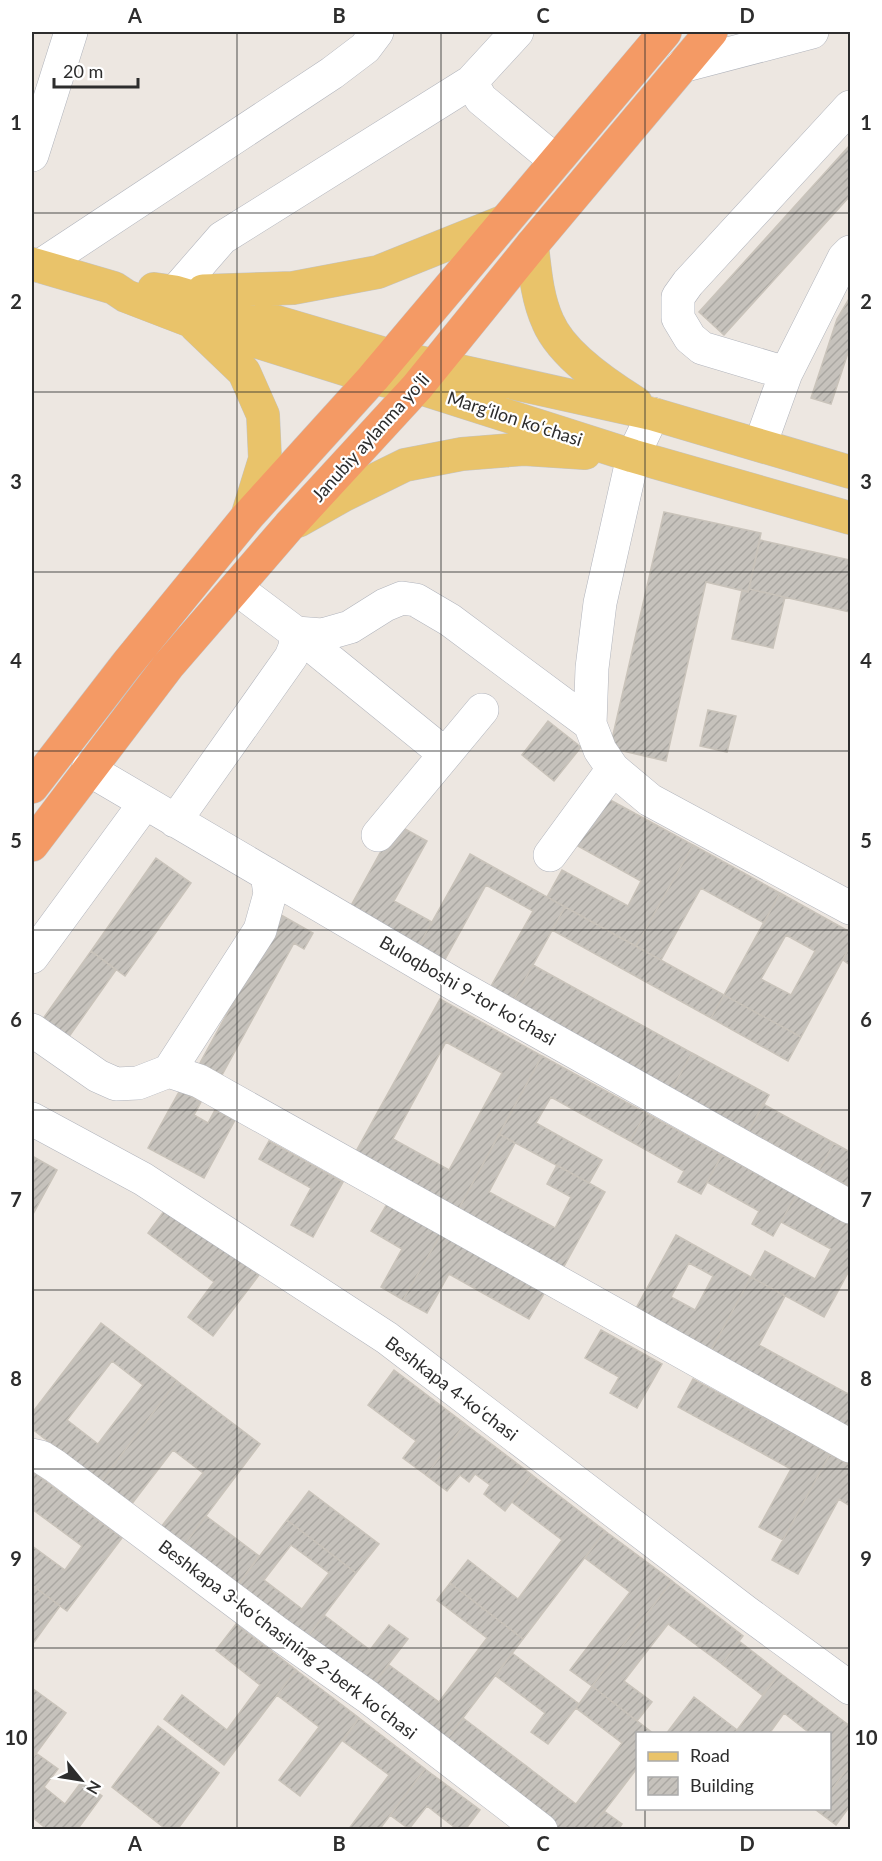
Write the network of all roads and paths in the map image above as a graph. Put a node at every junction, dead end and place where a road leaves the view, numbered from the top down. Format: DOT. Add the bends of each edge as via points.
graph roads {
  1 [pos="71,32"];
  2 [pos="377,32"];
  3 [pos="517,32"];
  4 [pos="665,32"];
  5 [pos="711,32"];
  6 [pos="812,32"];
  7 [pos="682,66"];
  8 [pos="471,82"];
  9 [pos="850,107"];
  10 [pos="32,155"];
  11 [pos="556,161"];
  12 [pos="505,221"];
  13 [pos="532,245"];
  14 [pos="850,252"];
  15 [pos="36,265"];
  16 [pos="114,288"];
  17 [pos="175,292"];
  18 [pos="191,321"];
  19 [pos="383,367"];
  20 [pos="786,373"];
  21 [pos="426,376"];
  22 [pos="653,414"];
  23 [pos="760,445"];
  24 [pos="633,456"];
  25 [pos="850,472"];
  26 [pos="247,517"];
  27 [pos="850,518"];
  28 [pos="289,526"];
  29 [pos="236,588"];
  30 [pos="296,633"];
  31 [pos="482,710"];
  32 [pos="590,724"];
  33 [pos="446,754"];
  34 [pos="88,769"];
  35 [pos="613,769"];
  36 [pos="32,787"];
  37 [pos="145,803"];
  38 [pos="175,821"];
  39 [pos="378,835"];
  40 [pos="32,845"];
  41 [pos="550,855"];
  42 [pos="267,874"];
  43 [pos="850,908"];
  44 [pos="32,957"];
  45 [pos="32,1030"];
  46 [pos="169,1071"];
  47 [pos="32,1119"];
  48 [pos="850,1207"];
  49 [pos="850,1446"];
  50 [pos="32,1455"];
  51 [pos="850,1688"];
  52 [pos="541,1830"];
  1 -- 10 [label="street"];
  2 -- 15 [label="street" via="364,48 332,73"];
  3 -- 8 [label="street"];
  4 -- 11 [label="highway, Janubiy aylanma yoʻli"];
  5 -- 7 [label="highway, Janubiy aylanma yoʻli"];
  6 -- 7 [label="street"];
  7 -- 13 [label="highway, Janubiy aylanma yoʻli"];
  8 -- 11 [label="street" via="482,99"];
  8 -- 17 [label="street" via="222,238"];
  9 -- 20 [label="street" via="678,297 678,318 690,338 702,348"];
  11 -- 12 [label="highway, Janubiy aylanma yoʻli"];
  12 -- 17 [label="main road" via="378,272 293,288"];
  12 -- 19 [label="highway, Janubiy aylanma yoʻli"];
  13 -- 21 [label="highway, Janubiy aylanma yoʻli"];
  13 -- 22 [label="main road" via="536,282 548,324 572,356 604,383"];
  14 -- 20 [label="street"];
  15 -- 16 [label="main road, Margʻilon koʻchasi"];
  16 -- 17 [label="main road, Margʻilon koʻchasi" via="137,286"];
  16 -- 18 [label="main road, Margʻilon koʻchasi"];
  17 -- 19 [label="main road, Margʻilon koʻchasi"];
  18 -- 19 [label="main road, Margʻilon koʻchasi"];
  18 -- 26 [label="main road" via="244,372 263,415 265,459"];
  19 -- 21 [label="main road, Margʻilon koʻchasi"];
  19 -- 26 [label="highway, Janubiy aylanma yoʻli"];
  20 -- 23 [label="street"];
  21 -- 22 [label="main road, Margʻilon koʻchasi"];
  21 -- 24 [label="main road, Margʻilon koʻchasi"];
  21 -- 28 [label="highway, Janubiy aylanma yoʻli"];
  22 -- 23 [label="main road, Margʻilon koʻchasi"];
  22 -- 24 [label="street"];
  23 -- 25 [label="main road, Margʻilon koʻchasi"];
  24 -- 27 [label="main road, Margʻilon koʻchasi"];
  24 -- 28 [label="main road" via="524,449 462,454 405,465"];
  24 -- 32 [label="street" via="600,603"];
  26 -- 36 [label="highway, Janubiy aylanma yoʻli"];
  28 -- 29 [label="highway, Janubiy aylanma yoʻli"];
  29 -- 30 [label="street"];
  29 -- 34 [label="highway, Janubiy aylanma yoʻli" via="168,666"];
  30 -- 32 [label="street" via="322,635 350,627 402,598 416,600 450,620"];
  30 -- 33 [label="street"];
  30 -- 38 [label="street" via="291,657"];
  31 -- 33 [label="street"];
  32 -- 35 [label="street"];
  33 -- 39 [label="street"];
  34 -- 37 [label="street, Buloqboshi 9-tor koʻchasi"];
  34 -- 40 [label="highway, Janubiy aylanma yoʻli"];
  35 -- 41 [label="street"];
  35 -- 43 [label="street" via="650,800"];
  37 -- 38 [label="street, Buloqboshi 9-tor koʻchasi"];
  37 -- 44 [label="street"];
  38 -- 42 [label="street, Buloqboshi 9-tor koʻchasi"];
  42 -- 46 [label="street" via="270,894 260,930"];
  42 -- 48 [label="street, Buloqboshi 9-tor koʻchasi"];
  45 -- 46 [label="street" via="98,1076 116,1084 138,1083"];
  46 -- 49 [label="street" via="200,1081"];
  47 -- 51 [label="street, Beshkapa 4-koʻchasi" via="143,1179 387,1338"];
  50 -- 52 [label="street, Beshkapa 3-koʻchasining 2-berk koʻchasi" via="54,1466 368,1697"];
}
